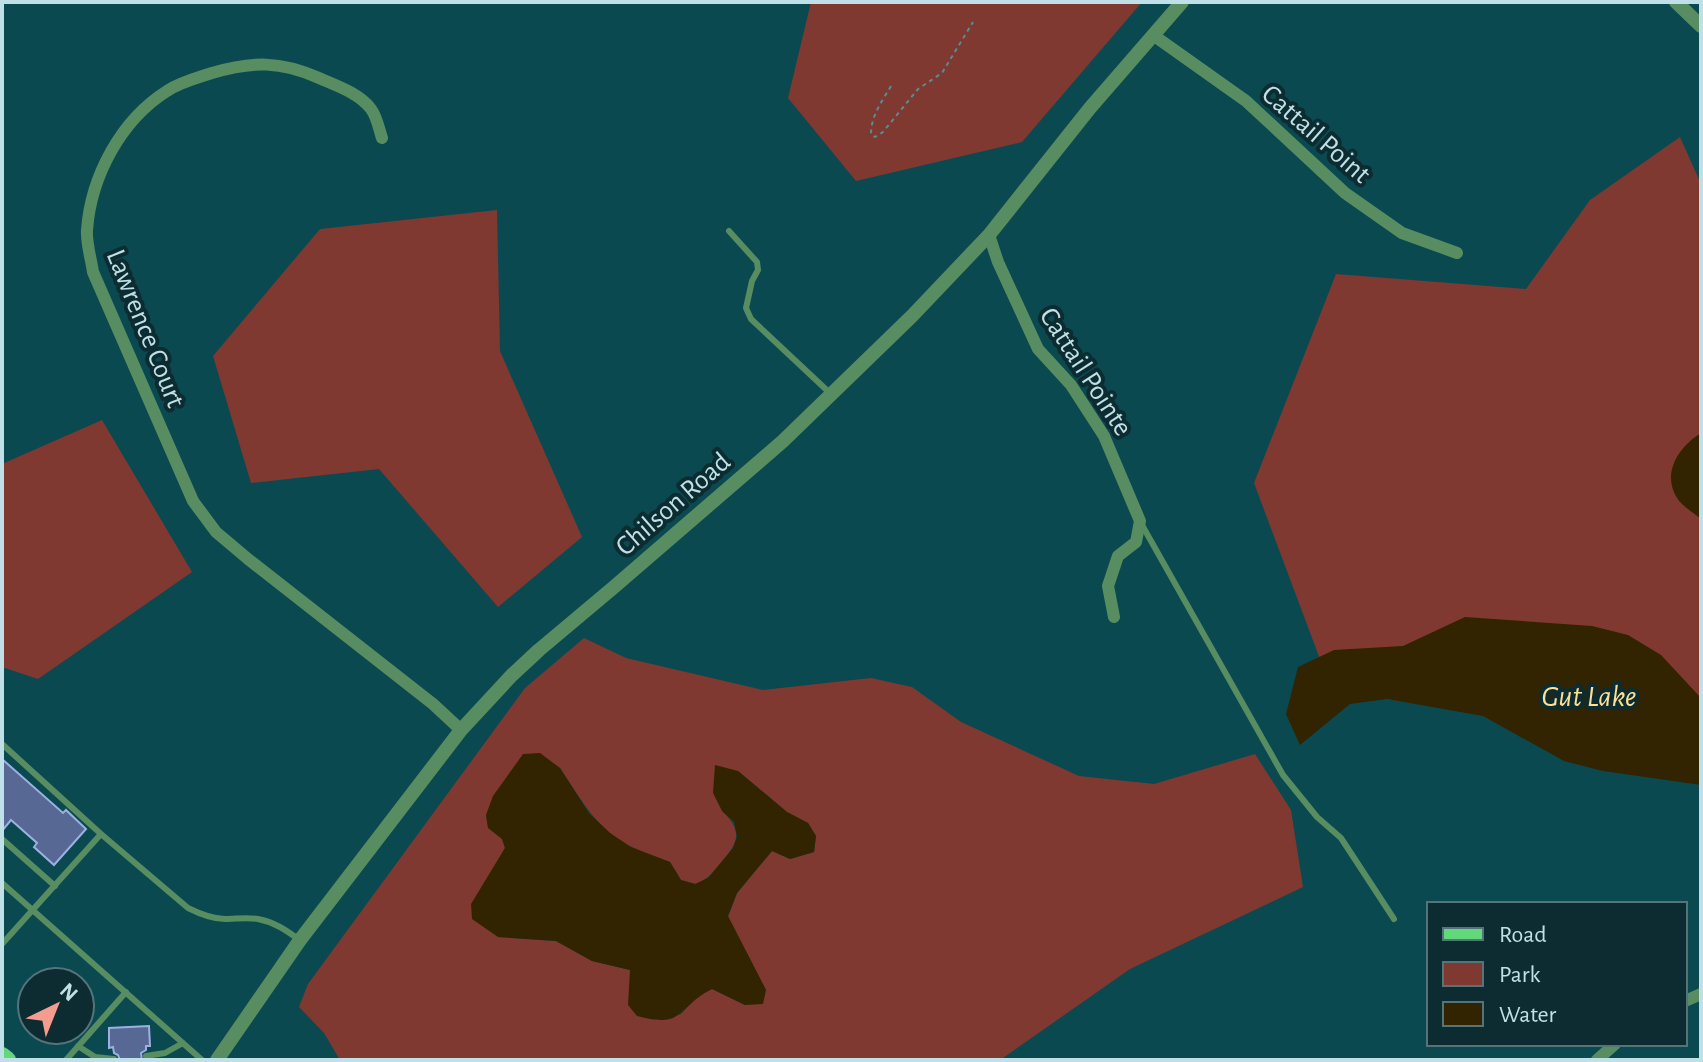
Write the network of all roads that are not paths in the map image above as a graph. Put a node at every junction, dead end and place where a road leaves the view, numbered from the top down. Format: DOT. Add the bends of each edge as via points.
graph roads {
  1 [pos="1182,2"];
  2 [pos="1676,2"];
  3 [pos="1701,26"];
  4 [pos="1153,35"];
  5 [pos="382,138"];
  6 [pos="729,231"];
  7 [pos="989,235"];
  8 [pos="1457,253"];
  9 [pos="832,395"];
  10 [pos="1140,521"];
  11 [pos="1114,617"];
  12 [pos="461,730"];
  13 [pos="2,744"];
  14 [pos="101,834"];
  15 [pos="2,839"];
  16 [pos="2,883"];
  17 [pos="55,886"];
  18 [pos="33,910"];
  19 [pos="1394,919"];
  20 [pos="300,940"];
  21 [pos="3,941"];
  22 [pos="126,992"];
  23 [pos="96,1026"];
  24 [pos="183,1043"];
  25 [pos="78,1046"];
  26 [pos="1613,1046"];
  27 [pos="2,1056"];
  28 [pos="146,1056"];
  29 [pos="114,1059"];
  30 [pos="7,1060"];
  31 [pos="66,1060"];
  32 [pos="202,1060"];
  33 [pos="217,1060"];
  34 [pos="1597,1060"];
  1 -- 4 [label="street, Chilson Road"];
  2 -- 3 [label="street"];
  4 -- 7 [label="street, Chilson Road"];
  4 -- 8 [label="street, Cattail Point" via="1246,101 1345,193 1402,233"];
  5 -- 12 [label="street, Lawrence Court" via="372,110 355,94 310,73 268,63 234,66 192,79 167,90 143,110 112,148 91,202 87,233 93,272 193,501 216,532"];
  6 -- 9 [label="lane" via="757,262 746,308 751,319"];
  7 -- 9 [label="street, Chilson Road"];
  7 -- 10 [label="street, Cattail Pointe" via="1038,349 1071,385 1104,436"];
  9 -- 12 [label="street, Chilson Road" via="539,650"];
  10 -- 11 [label="street" via="1136,542 1118,556 1108,586"];
  10 -- 19 [label="lane" via="1283,775 1341,838"];
  12 -- 20 [label="street, Chilson Road"];
  13 -- 14 [label="lane"];
  14 -- 17 [label="lane"];
  14 -- 20 [label="lane" via="188,908 223,919 262,920"];
  15 -- 17 [label="lane"];
  16 -- 18 [label="lane"];
  17 -- 18 [label="lane"];
  18 -- 21 [label="lane"];
  18 -- 22 [label="lane"];
  20 -- 33 [label="street, Chilson Road"];
  22 -- 23 [label="lane"];
  22 -- 24 [label="lane"];
  24 -- 28 [label="lane"];
  24 -- 32 [label="lane"];
  25 -- 29 [label="lane" via="95,1057"];
  25 -- 31 [label="lane"];
  26 -- 34 [label="street"];
  27 -- 30 [label="main road"];
}
